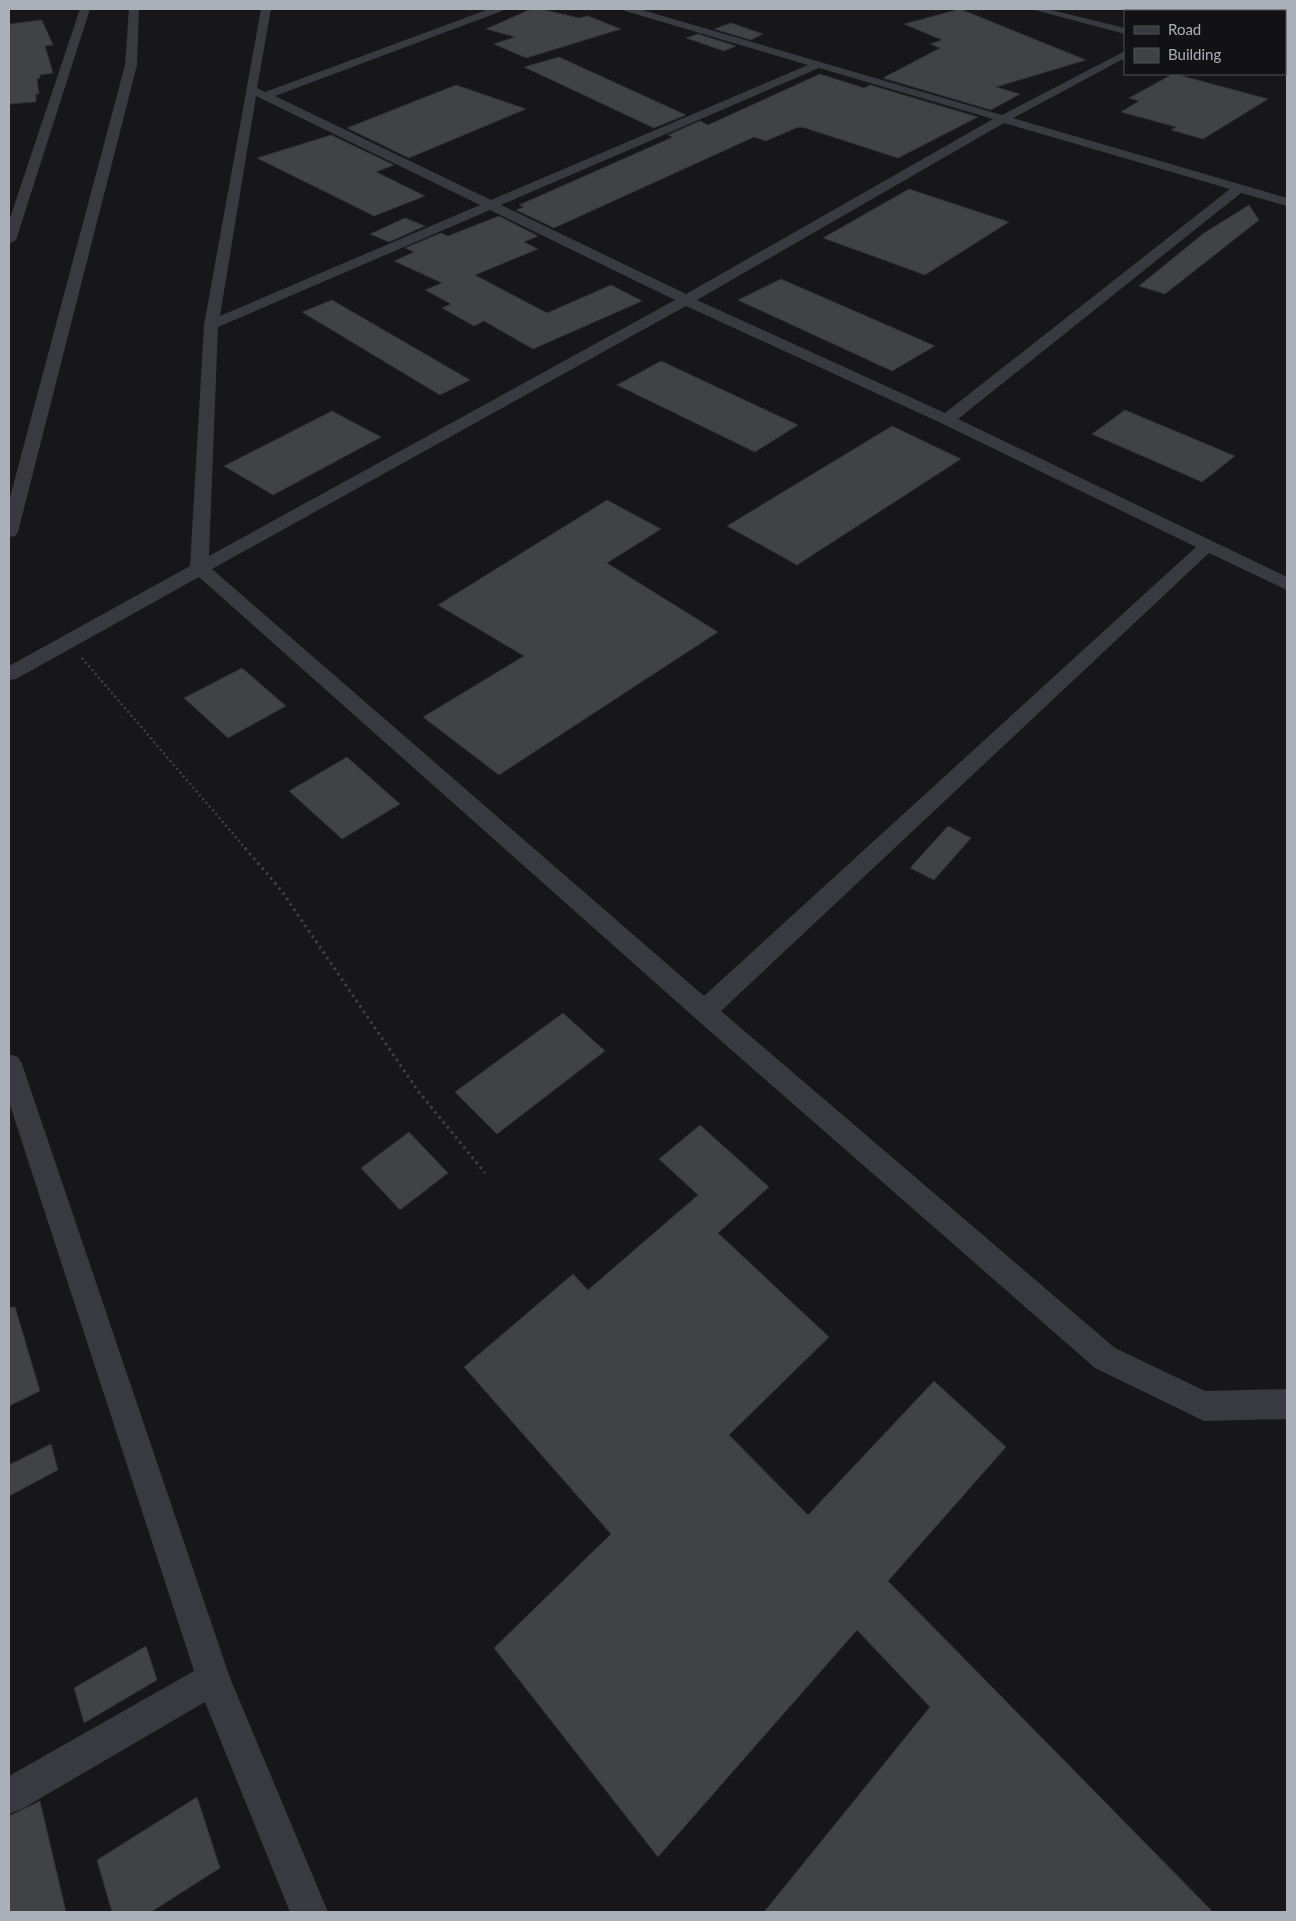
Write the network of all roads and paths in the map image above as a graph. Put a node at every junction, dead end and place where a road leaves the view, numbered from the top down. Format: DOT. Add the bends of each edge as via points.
graph roads {
  1 [pos="85,9"];
  2 [pos="134,9"];
  3 [pos="266,9"];
  4 [pos="498,9"];
  5 [pos="629,9"];
  6 [pos="1036,9"];
  7 [pos="1124,31"];
  8 [pos="1124,55"];
  9 [pos="817,64"];
  10 [pos="257,92"];
  11 [pos="1002,119"];
  12 [pos="1239,188"];
  13 [pos="1287,202"];
  14 [pos="492,206"];
  15 [pos="9,240"];
  16 [pos="686,300"];
  17 [pos="211,325"];
  18 [pos="947,420"];
  19 [pos="9,532"];
  20 [pos="1206,547"];
  21 [pos="199,567"];
  22 [pos="1287,584"];
  23 [pos="67,641"];
  24 [pos="9,674"];
  25 [pos="704,1011"];
  26 [pos="9,1064"];
  27 [pos="485,1173"];
  28 [pos="1287,1404"];
  29 [pos="214,1679"];
  30 [pos="9,1796"];
  31 [pos="309,1912"];
  1 -- 15 [label="street"];
  2 -- 19 [label="street" via="131,65"];
  3 -- 10 [label="street"];
  4 -- 10 [label="street"];
  5 -- 9 [label="street"];
  6 -- 7 [label="street"];
  8 -- 11 [label="street"];
  9 -- 11 [label="street"];
  9 -- 14 [label="street"];
  10 -- 14 [label="street"];
  10 -- 17 [label="street"];
  11 -- 12 [label="street"];
  11 -- 16 [label="street"];
  12 -- 13 [label="street"];
  12 -- 18 [label="street"];
  14 -- 16 [label="street"];
  14 -- 17 [label="street"];
  16 -- 18 [label="street"];
  16 -- 21 [label="street"];
  17 -- 21 [label="street"];
  18 -- 20 [label="street"];
  20 -- 22 [label="street"];
  20 -- 25 [label="street"];
  21 -- 23 [label="street"];
  21 -- 25 [label="street"];
  23 -- 24 [label="street"];
  23 -- 27 [label="path" via="281,890 418,1091"];
  25 -- 28 [label="street" via="1104,1358 1204,1406"];
  26 -- 29 [label="street"];
  29 -- 30 [label="street"];
  29 -- 31 [label="street"];
}
